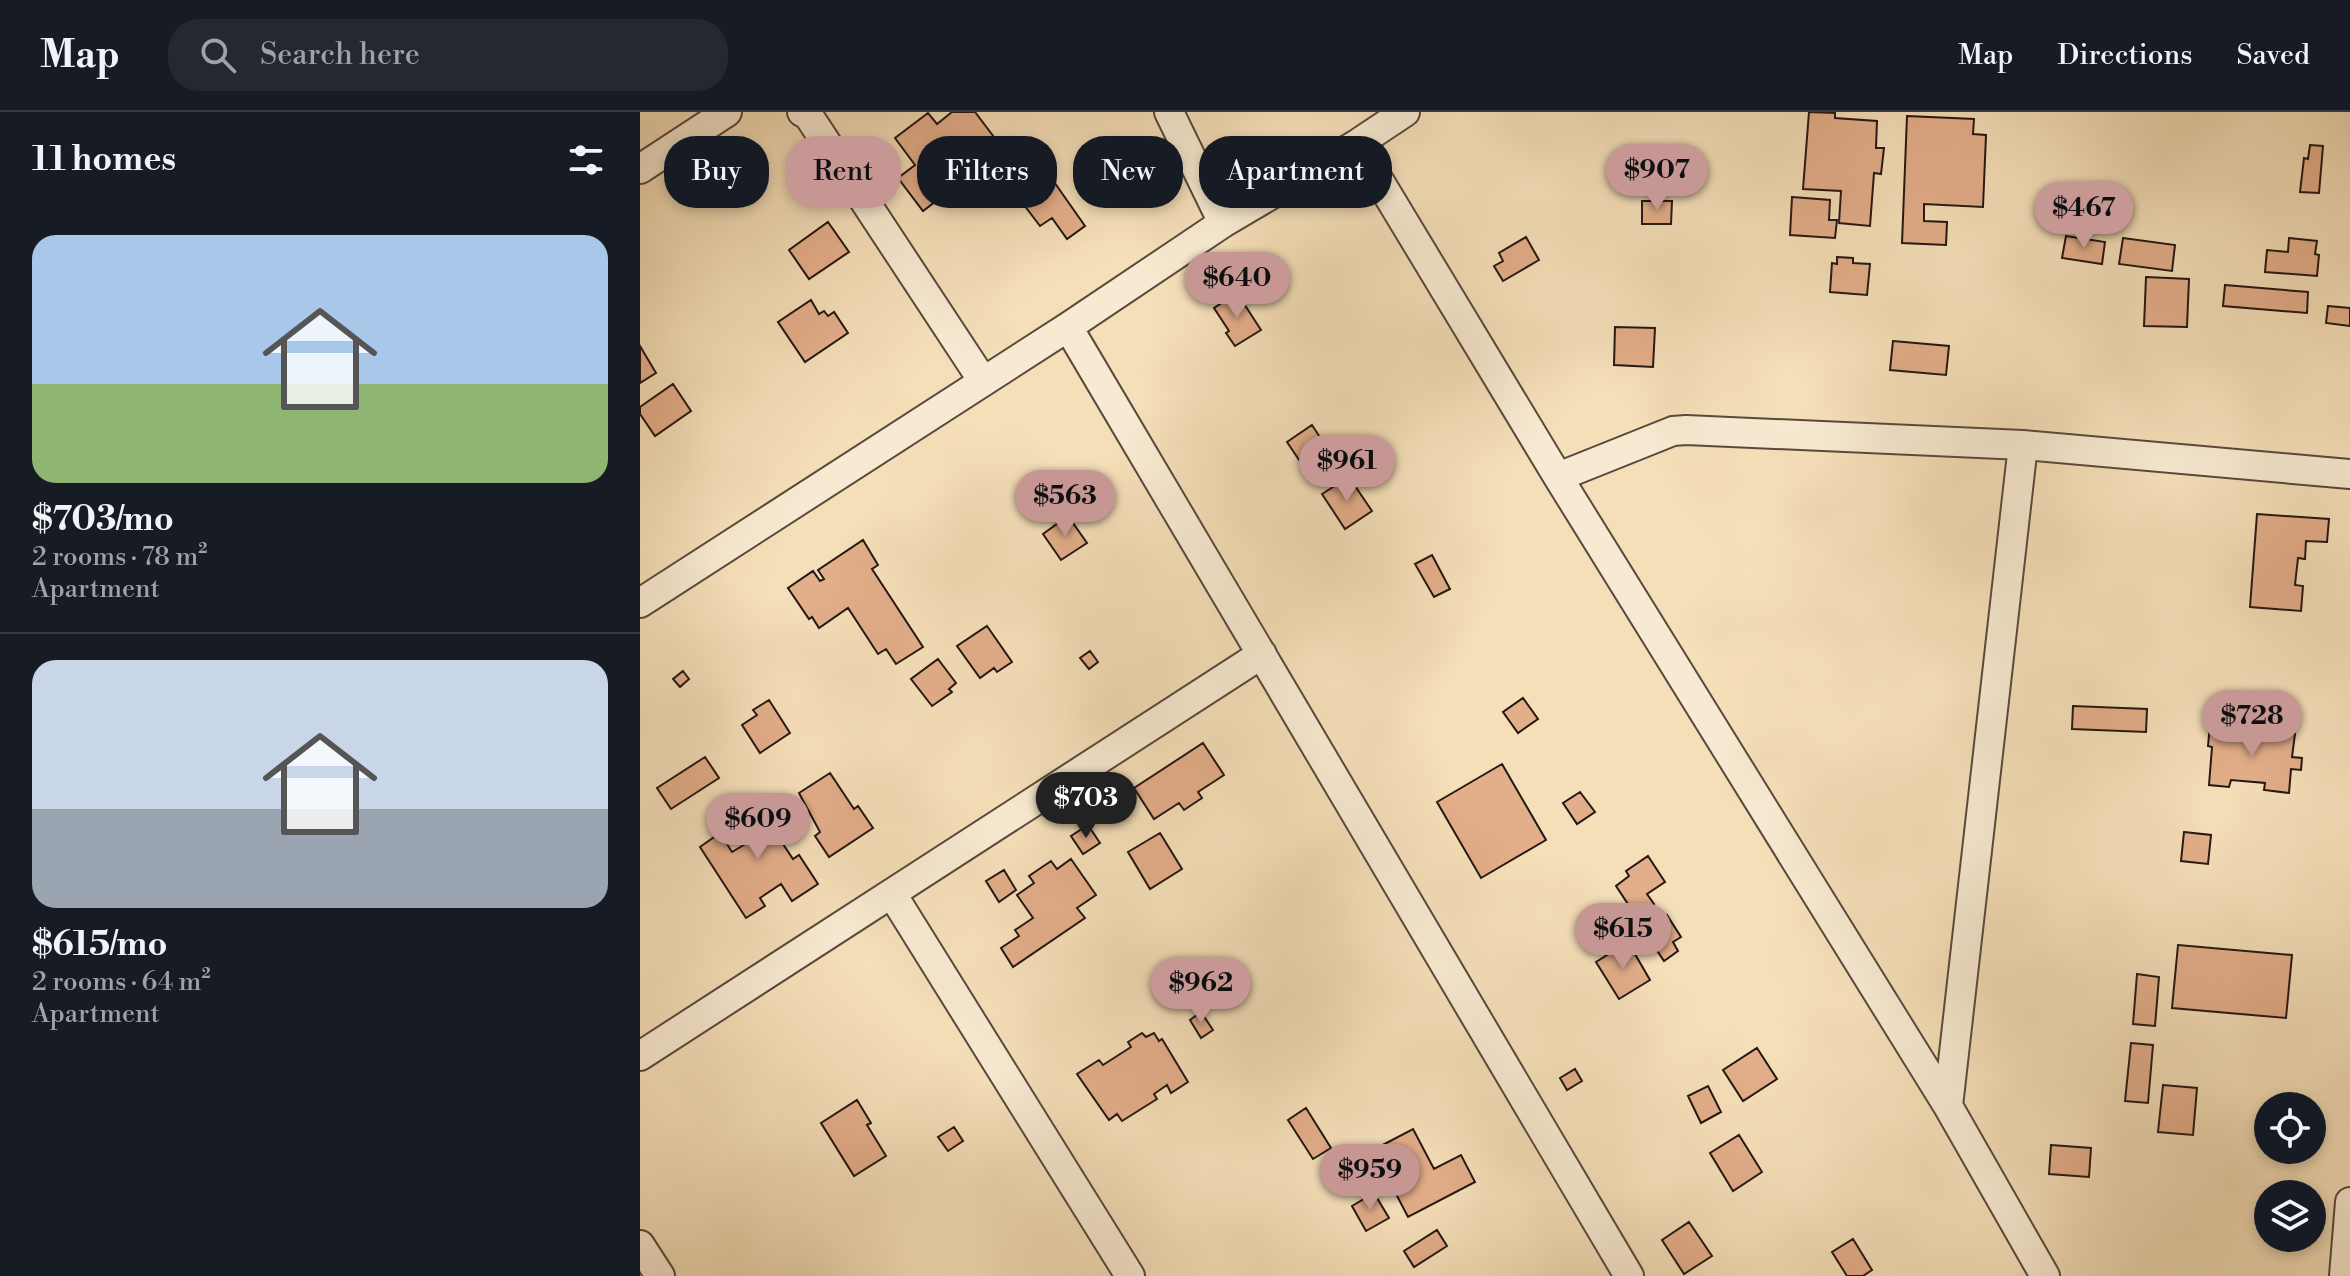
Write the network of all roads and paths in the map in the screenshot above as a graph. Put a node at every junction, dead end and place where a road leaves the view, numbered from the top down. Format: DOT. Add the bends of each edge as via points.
graph roads {
  1 [pos="727,112"];
  2 [pos="802,112"];
  3 [pos="1169,112"];
  4 [pos="1405,112"];
  5 [pos="1369,136"];
  6 [pos="640,169"];
  7 [pos="1392,202"];
  8 [pos="1248,208"];
  9 [pos="1223,223"];
  10 [pos="1068,327"];
  11 [pos="983,381"];
  12 [pos="2023,445"];
  13 [pos="2350,474"];
  14 [pos="1558,477"];
  15 [pos="640,603"];
  16 [pos="1262,654"];
  17 [pos="892,894"];
  18 [pos="640,1056"];
  19 [pos="1948,1106"];
  20 [pos="2350,1202"];
  21 [pos="640,1245"];
  22 [pos="660,1276"];
  23 [pos="1130,1276"];
  24 [pos="1629,1276"];
  25 [pos="2045,1276"];
  26 [pos="2344,1276"];
  1 -- 6 [label="street"];
  2 -- 11 [label="street"];
  3 -- 9 [label="street"];
  4 -- 5 [label="street"];
  7 -- 14 [label="street"];
  8 -- 9 [label="street"];
  9 -- 10 [label="street"];
  10 -- 11 [label="street"];
  10 -- 16 [label="street"];
  11 -- 15 [label="street"];
  12 -- 13 [label="street"];
  12 -- 14 [label="street" via="1679,430"];
  12 -- 19 [label="street"];
  14 -- 19 [label="street"];
  16 -- 17 [label="street"];
  16 -- 24 [label="street"];
  17 -- 18 [label="street"];
  17 -- 23 [label="street"];
  19 -- 25 [label="street"];
  20 -- 26 [label="street"];
  21 -- 22 [label="street"];
}
